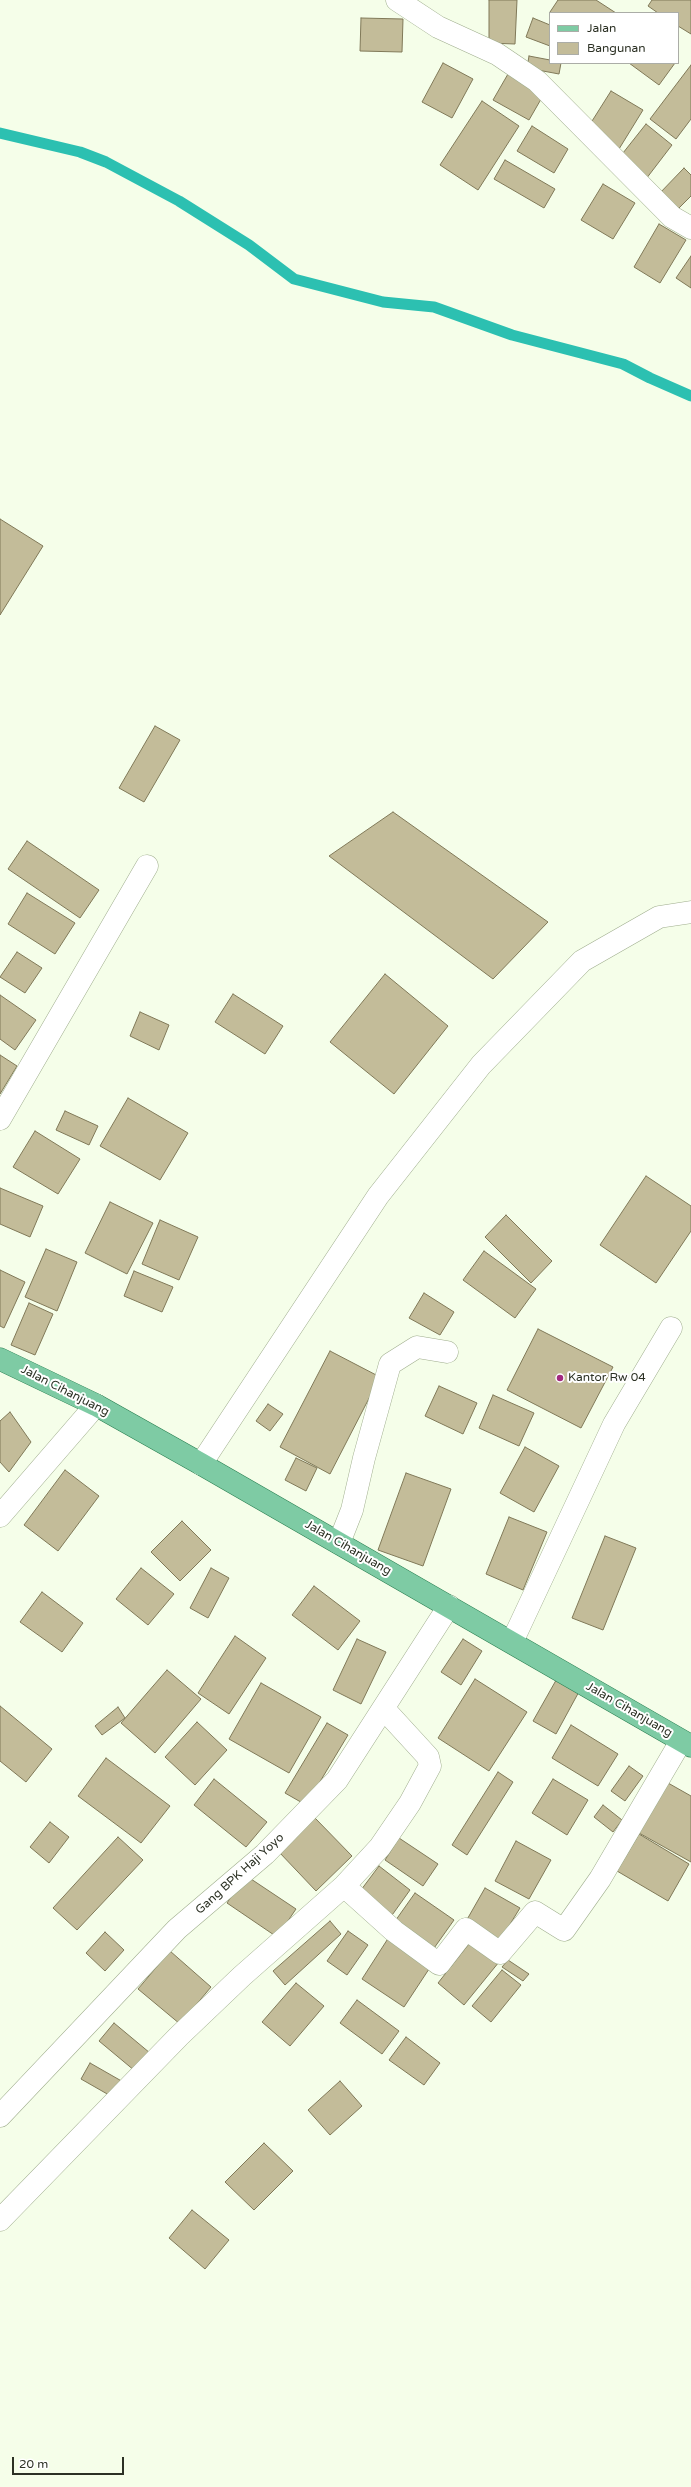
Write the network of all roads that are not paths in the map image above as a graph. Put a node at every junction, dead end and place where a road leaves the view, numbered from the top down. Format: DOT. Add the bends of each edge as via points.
graph roads {
  1 [pos="398,0"];
  2 [pos="691,228"];
  3 [pos="147,866"];
  4 [pos="691,912"];
  5 [pos="0,1119"];
  6 [pos="671,1328"];
  7 [pos="447,1352"];
  8 [pos="0,1359"];
  9 [pos="96,1405"];
  10 [pos="201,1464"];
  11 [pos="0,1516"];
  12 [pos="339,1543"];
  13 [pos="449,1606"];
  14 [pos="512,1642"];
  15 [pos="384,1710"];
  16 [pos="686,1743"];
  17 [pos="344,1886"];
  18 [pos="0,2116"];
  19 [pos="0,2220"];
  1 -- 2 [label="street" via="438,27 497,54 537,81 672,217"];
  3 -- 5 [label="street"];
  4 -- 10 [label="street" via="659,917 582,961 481,1065 378,1196"];
  6 -- 14 [label="street" via="614,1424"];
  7 -- 12 [label="street" via="417,1347 390,1364 352,1510"];
  8 -- 9 [label="main road, Jalan Cihanjuang"];
  9 -- 10 [label="main road, Jalan Cihanjuang"];
  9 -- 11 [label="street"];
  10 -- 12 [label="main road, Jalan Cihanjuang"];
  12 -- 13 [label="main road, Jalan Cihanjuang"];
  13 -- 14 [label="main road, Jalan Cihanjuang"];
  13 -- 15 [label="street, Gang BPK Haji Yoyo"];
  14 -- 16 [label="main road, Jalan Cihanjuang"];
  15 -- 17 [label="street" via="428,1757 430,1766 410,1803 380,1847"];
  15 -- 18 [label="street, Gang BPK Haji Yoyo" via="337,1780 265,1854 177,1929"];
  16 -- 17 [label="street" via="600,1879 564,1930 535,1912 500,1953 466,1929 439,1964 394,1931"];
  17 -- 19 [label="street" via="242,1976 179,2036"];
}
